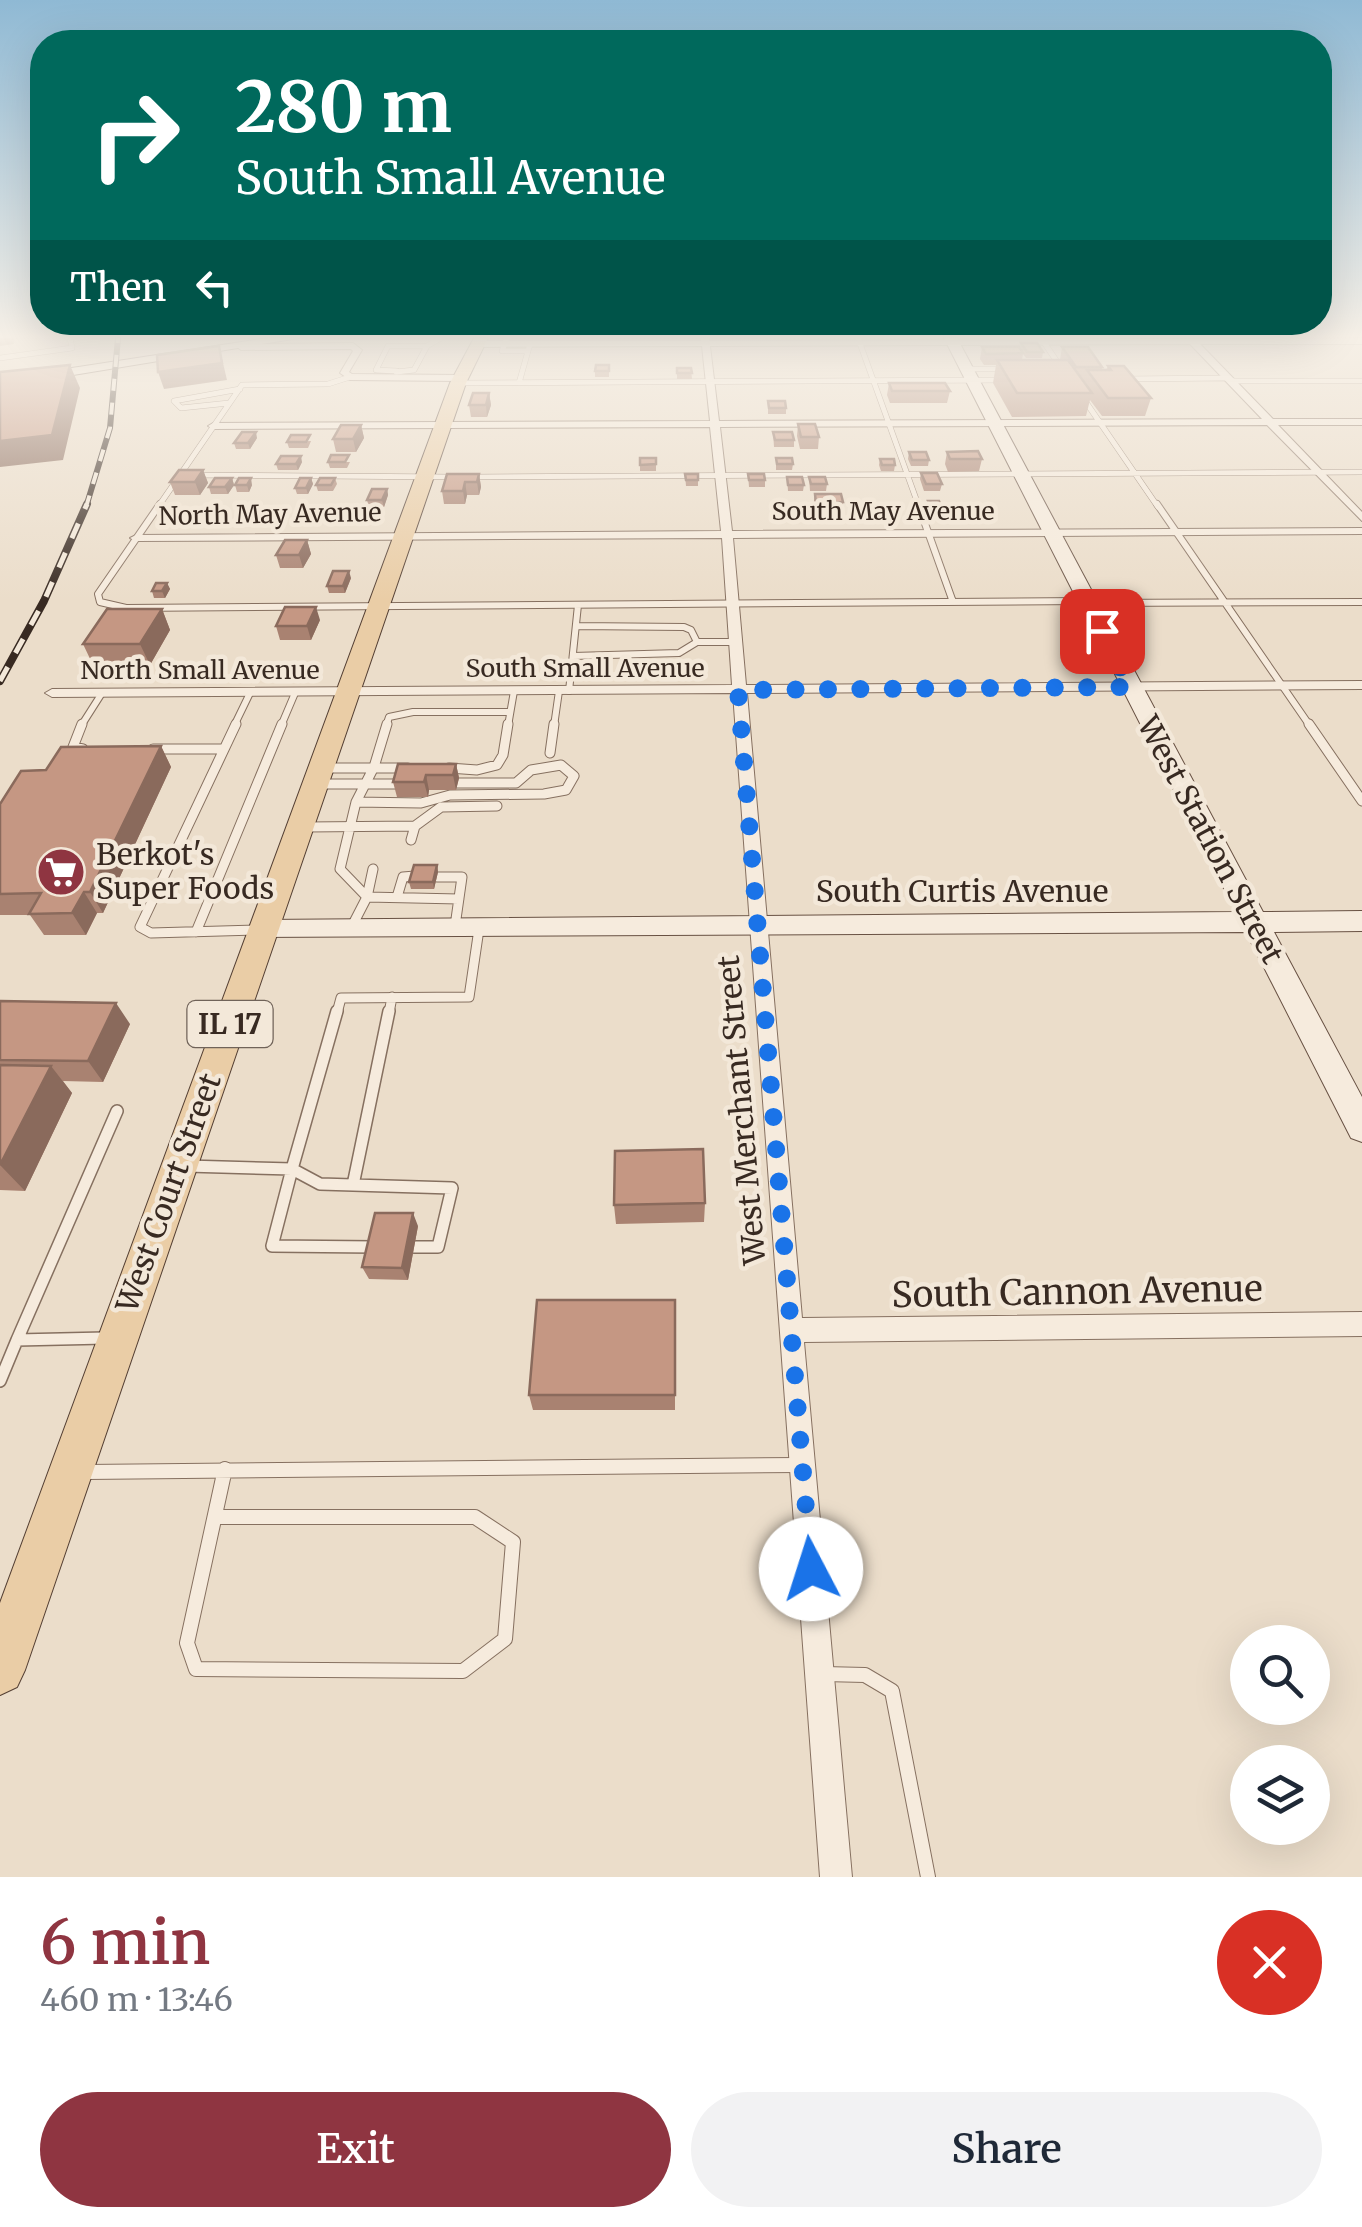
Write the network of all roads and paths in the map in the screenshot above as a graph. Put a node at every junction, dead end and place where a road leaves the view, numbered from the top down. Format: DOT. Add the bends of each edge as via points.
graph roads {
  1 [pos="889,425"];
  2 [pos="213,426"];
  3 [pos="442,426"];
  4 [pos="716,426"];
  5 [pos="786,426"];
  6 [pos="995,426"];
  7 [pos="1102,426"];
  8 [pos="1273,426"];
  9 [pos="1318,472"];
  10 [pos="1362,472"];
  11 [pos="1135,473"];
  12 [pos="907,474"];
  13 [pos="1020,474"];
  14 [pos="180,475"];
  15 [pos="721,476"];
  16 [pos="424,477"];
  17 [pos="1362,518"];
  18 [pos="1362,531"];
  19 [pos="1176,532"];
  20 [pos="928,533"];
  21 [pos="1051,533"];
  22 [pos="727,534"];
  23 [pos="404,536"];
  24 [pos="136,538"];
  25 [pos="953,602"];
  26 [pos="1087,602"];
  27 [pos="1224,602"];
  28 [pos="1362,602"];
  29 [pos="732,604"];
  30 [pos="578,605"];
  31 [pos="378,606"];
  32 [pos="576,626"];
  33 [pos="697,642"];
  34 [pos="735,642"];
  35 [pos="573,656"];
  36 [pos="1362,685"];
  37 [pos="1282,686"];
  38 [pos="1130,687"];
  39 [pos="738,690"];
  40 [pos="514,691"];
  41 [pos="564,691"];
  42 [pos="348,692"];
  43 [pos="419,692"];
  44 [pos="52,693"];
  45 [pos="102,693"];
  46 [pos="250,693"];
  47 [pos="296,693"];
  48 [pos="412,712"];
  49 [pos="510,712"];
  50 [pos="223,749"];
  51 [pos="85,750"];
  52 [pos="144,750"];
  53 [pos="550,753"];
  54 [pos="374,768"];
  55 [pos="419,768"];
  56 [pos="446,768"];
  57 [pos="318,776"];
  58 [pos="362,784"];
  59 [pos="400,784"];
  60 [pos="458,784"];
  61 [pos="1362,801"];
  62 [pos="356,802"];
  63 [pos="497,806"];
  64 [pos="300,826"];
  65 [pos="350,826"];
  66 [pos="383,826"];
  67 [pos="414,826"];
  68 [pos="380,840"];
  69 [pos="411,840"];
  70 [pos="373,868"];
  71 [pos="414,876"];
  72 [pos="437,877"];
  73 [pos="367,896"];
  74 [pos="397,898"];
  75 [pos="459,899"];
  76 [pos="1362,921"];
  77 [pos="1253,922"];
  78 [pos="760,926"];
  79 [pos="467,928"];
  80 [pos="350,929"];
  81 [pos="263,930"];
  82 [pos="196,932"];
  83 [pos="392,998"];
  84 [pos="1353,1092"];
  85 [pos="117,1110"];
  86 [pos="1362,1128"];
  87 [pos="179,1166"];
  88 [pos="292,1169"];
  89 [pos="353,1185"];
  90 [pos="414,1247"];
  91 [pos="438,1247"];
  92 [pos="375,1248"];
  93 [pos="1362,1324"];
  94 [pos="792,1330"];
  95 [pos="118,1338"];
  96 [pos="17,1340"];
  97 [pos="0,1381"];
  98 [pos="803,1464"];
  99 [pos="225,1469"];
  100 [pos="70,1472"];
  101 [pos="215,1518"];
  102 [pos="0,1670"];
  103 [pos="820,1674"];
  104 [pos="836,1877"];
  105 [pos="928,1877"];
  1 -- 12 [label="lane"];
  2 -- 3 [label="street"];
  2 -- 14 [label="lane"];
  3 -- 4 [label="street"];
  3 -- 16 [label="main road, West Court Street / IL 17"];
  4 -- 5 [label="street"];
  4 -- 15 [label="street, West Merchant Street"];
  6 -- 13 [label="main road, West Station Street"];
  7 -- 11 [label="lane"];
  8 -- 9 [label="street"];
  9 -- 10 [label="lane"];
  9 -- 11 [label="lane"];
  9 -- 17 [label="street"];
  11 -- 13 [label="lane"];
  11 -- 19 [label="lane"];
  12 -- 13 [label="lane"];
  12 -- 15 [label="lane"];
  12 -- 20 [label="lane"];
  13 -- 21 [label="main road, West Station Street"];
  14 -- 16 [label="lane"];
  14 -- 24 [label="lane"];
  15 -- 16 [label="lane"];
  15 -- 22 [label="street, West Merchant Street"];
  16 -- 23 [label="main road, West Court Street / IL 17"];
  18 -- 19 [label="street, South May Avenue"];
  19 -- 21 [label="street, South May Avenue"];
  19 -- 27 [label="lane"];
  20 -- 21 [label="street, South May Avenue"];
  20 -- 22 [label="street, South May Avenue"];
  20 -- 25 [label="lane"];
  21 -- 26 [label="main road, West Station Street"];
  22 -- 23 [label="street, South May Avenue"];
  22 -- 29 [label="street, West Merchant Street"];
  23 -- 24 [label="street, North May Avenue"];
  23 -- 31 [label="main road, West Court Street / IL 17"];
  24 -- 31 [label="lane" via="98,594 105,606"];
  25 -- 26 [label="lane"];
  25 -- 29 [label="lane"];
  26 -- 27 [label="lane"];
  26 -- 38 [label="main road, West Station Street"];
  27 -- 28 [label="lane"];
  27 -- 37 [label="lane"];
  29 -- 30 [label="lane"];
  29 -- 34 [label="street, West Merchant Street"];
  30 -- 31 [label="lane"];
  30 -- 32 [label="lane"];
  31 -- 42 [label="main road, West Court Street / IL 17"];
  32 -- 33 [label="lane" via="684,627"];
  32 -- 35 [label="lane"];
  33 -- 34 [label="lane"];
  33 -- 35 [label="lane" via="679,653"];
  34 -- 39 [label="street, West Merchant Street"];
  35 -- 41 [label="lane"];
  36 -- 37 [label="street, South Small Avenue"];
  37 -- 38 [label="street, South Small Avenue"];
  37 -- 61 [label="lane"];
  38 -- 39 [label="street, South Small Avenue"];
  38 -- 77 [label="main road, West Station Street"];
  39 -- 41 [label="street, South Small Avenue"];
  39 -- 78 [label="street, West Merchant Street"];
  40 -- 41 [label="street, South Small Avenue"];
  40 -- 43 [label="street, South Small Avenue"];
  40 -- 49 [label="lane"];
  41 -- 53 [label="lane"];
  42 -- 43 [label="street, South Small Avenue"];
  42 -- 47 [label="street, North Small Avenue"];
  42 -- 57 [label="main road, West Court Street / IL 17"];
  43 -- 48 [label="lane"];
  44 -- 45 [label="street, North Small Avenue"];
  45 -- 46 [label="street, North Small Avenue"];
  45 -- 51 [label="lane" via="75,735 73,747"];
  46 -- 47 [label="street, North Small Avenue"];
  46 -- 50 [label="lane"];
  47 -- 82 [label="lane"];
  48 -- 49 [label="lane"];
  48 -- 54 [label="lane" via="389,716"];
  49 -- 56 [label="lane" via="498,765"];
  50 -- 52 [label="lane"];
  50 -- 82 [label="lane" via="140,927"];
  54 -- 55 [label="lane"];
  54 -- 57 [label="lane"];
  54 -- 58 [label="lane"];
  57 -- 58 [label="lane"];
  57 -- 64 [label="main road, West Court Street / IL 17"];
  58 -- 59 [label="lane"];
  58 -- 62 [label="lane"];
  60 -- 62 [label="lane" via="516,783 544,766 561,765 574,776 566,790 544,794"];
  62 -- 65 [label="lane"];
  63 -- 67 [label="lane" via="442,807"];
  64 -- 65 [label="lane"];
  64 -- 81 [label="main road, West Court Street / IL 17"];
  65 -- 66 [label="lane"];
  65 -- 73 [label="lane" via="340,869"];
  66 -- 67 [label="lane"];
  66 -- 68 [label="lane"];
  67 -- 69 [label="lane"];
  70 -- 73 [label="lane"];
  71 -- 74 [label="lane" via="403,872"];
  72 -- 75 [label="lane" via="462,877"];
  73 -- 74 [label="lane"];
  73 -- 80 [label="lane"];
  74 -- 75 [label="lane"];
  75 -- 79 [label="lane"];
  76 -- 77 [label="main road, South Curtis Avenue"];
  77 -- 78 [label="main road, South Curtis Avenue"];
  77 -- 84 [label="main road, West Station Street"];
  78 -- 79 [label="main road, South Curtis Avenue"];
  78 -- 94 [label="street, West Merchant Street"];
  79 -- 80 [label="main road, South Curtis Avenue"];
  79 -- 83 [label="lane" via="468,997"];
  80 -- 81 [label="main road, South Curtis Avenue"];
  81 -- 82 [label="lane"];
  81 -- 87 [label="main road, West Court Street / IL 17"];
  83 -- 88 [label="lane" via="341,998"];
  83 -- 89 [label="lane"];
  84 -- 86 [label="main road, West Station Street"];
  85 -- 96 [label="lane"];
  87 -- 88 [label="lane"];
  87 -- 95 [label="main road, West Court Street / IL 17"];
  88 -- 89 [label="lane" via="320,1186"];
  88 -- 92 [label="lane" via="272,1246"];
  89 -- 91 [label="lane" via="452,1188"];
  90 -- 91 [label="lane"];
  93 -- 94 [label="street, South Cannon Avenue"];
  94 -- 98 [label="street, West Merchant Street"];
  95 -- 96 [label="lane"];
  95 -- 100 [label="main road, West Court Street / IL 17"];
  96 -- 97 [label="lane"];
  98 -- 99 [label="lane"];
  98 -- 103 [label="street, West Merchant Street"];
  99 -- 100 [label="lane"];
  99 -- 101 [label="lane"];
  100 -- 102 [label="main road, West Court Street / IL 17"];
  101 -- 101 [label="lane" via="187,1643 196,1669 462,1671 505,1639 513,1542 474,1517"];
  103 -- 104 [label="street, West Merchant Street"];
  103 -- 105 [label="lane" via="866,1676 892,1690"];
}
